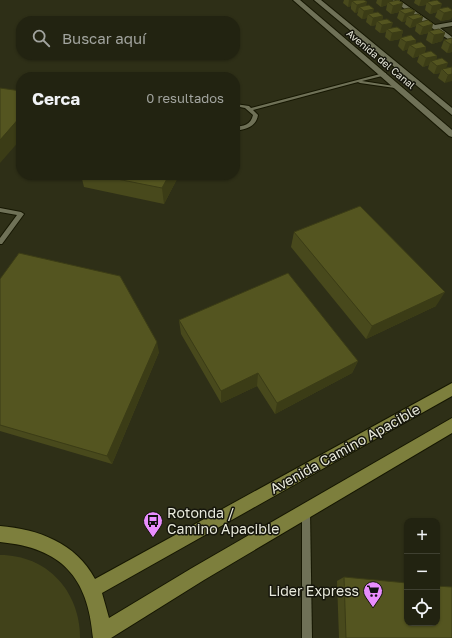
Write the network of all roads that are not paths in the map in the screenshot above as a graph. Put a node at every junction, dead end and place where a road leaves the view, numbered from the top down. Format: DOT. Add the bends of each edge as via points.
graph roads {
  1 [pos="296,0"];
  2 [pos="317,0"];
  3 [pos="395,0"];
  4 [pos="452,24"];
  5 [pos="434,27"];
  6 [pos="452,40"];
  7 [pos="384,74"];
  8 [pos="356,82"];
  9 [pos="420,86"];
  10 [pos="401,89"];
  11 [pos="240,106"];
  12 [pos="251,109"];
  13 [pos="452,112"];
  14 [pos="240,128"];
  15 [pos="452,134"];
  16 [pos="0,210"];
  17 [pos="0,242"];
  18 [pos="452,389"];
  19 [pos="452,425"];
  20 [pos="306,511"];
  21 [pos="0,534"];
  22 [pos="91,590"];
  23 [pos="102,635"];
  24 [pos="307,638"];
  1 -- 7 [label="street, Avenida del Canal"];
  2 -- 9 [label="street, Avenida del Canal"];
  3 -- 5 [label="street"];
  4 -- 5 [label="street"];
  5 -- 6 [label="street"];
  7 -- 8 [label="lane"];
  7 -- 10 [label="street, Avenida del Canal"];
  8 -- 10 [label="lane"];
  8 -- 12 [label="lane"];
  9 -- 10 [label="street"];
  9 -- 13 [label="street, Avenida del Canal"];
  10 -- 15 [label="street, Avenida del Canal"];
  11 -- 12 [label="lane"];
  12 -- 14 [label="lane" via="256,115 254,122"];
  16 -- 17 [label="lane" via="21,214"];
  18 -- 22 [label="street, Avenida Camino Apacible"];
  19 -- 20 [label="street"];
  20 -- 23 [label="street"];
  20 -- 24 [label="lane"];
  21 -- 22 [label="street" via="32,537 61,551 76,566"];
  22 -- 23 [label="street" via="98,610"];
}
